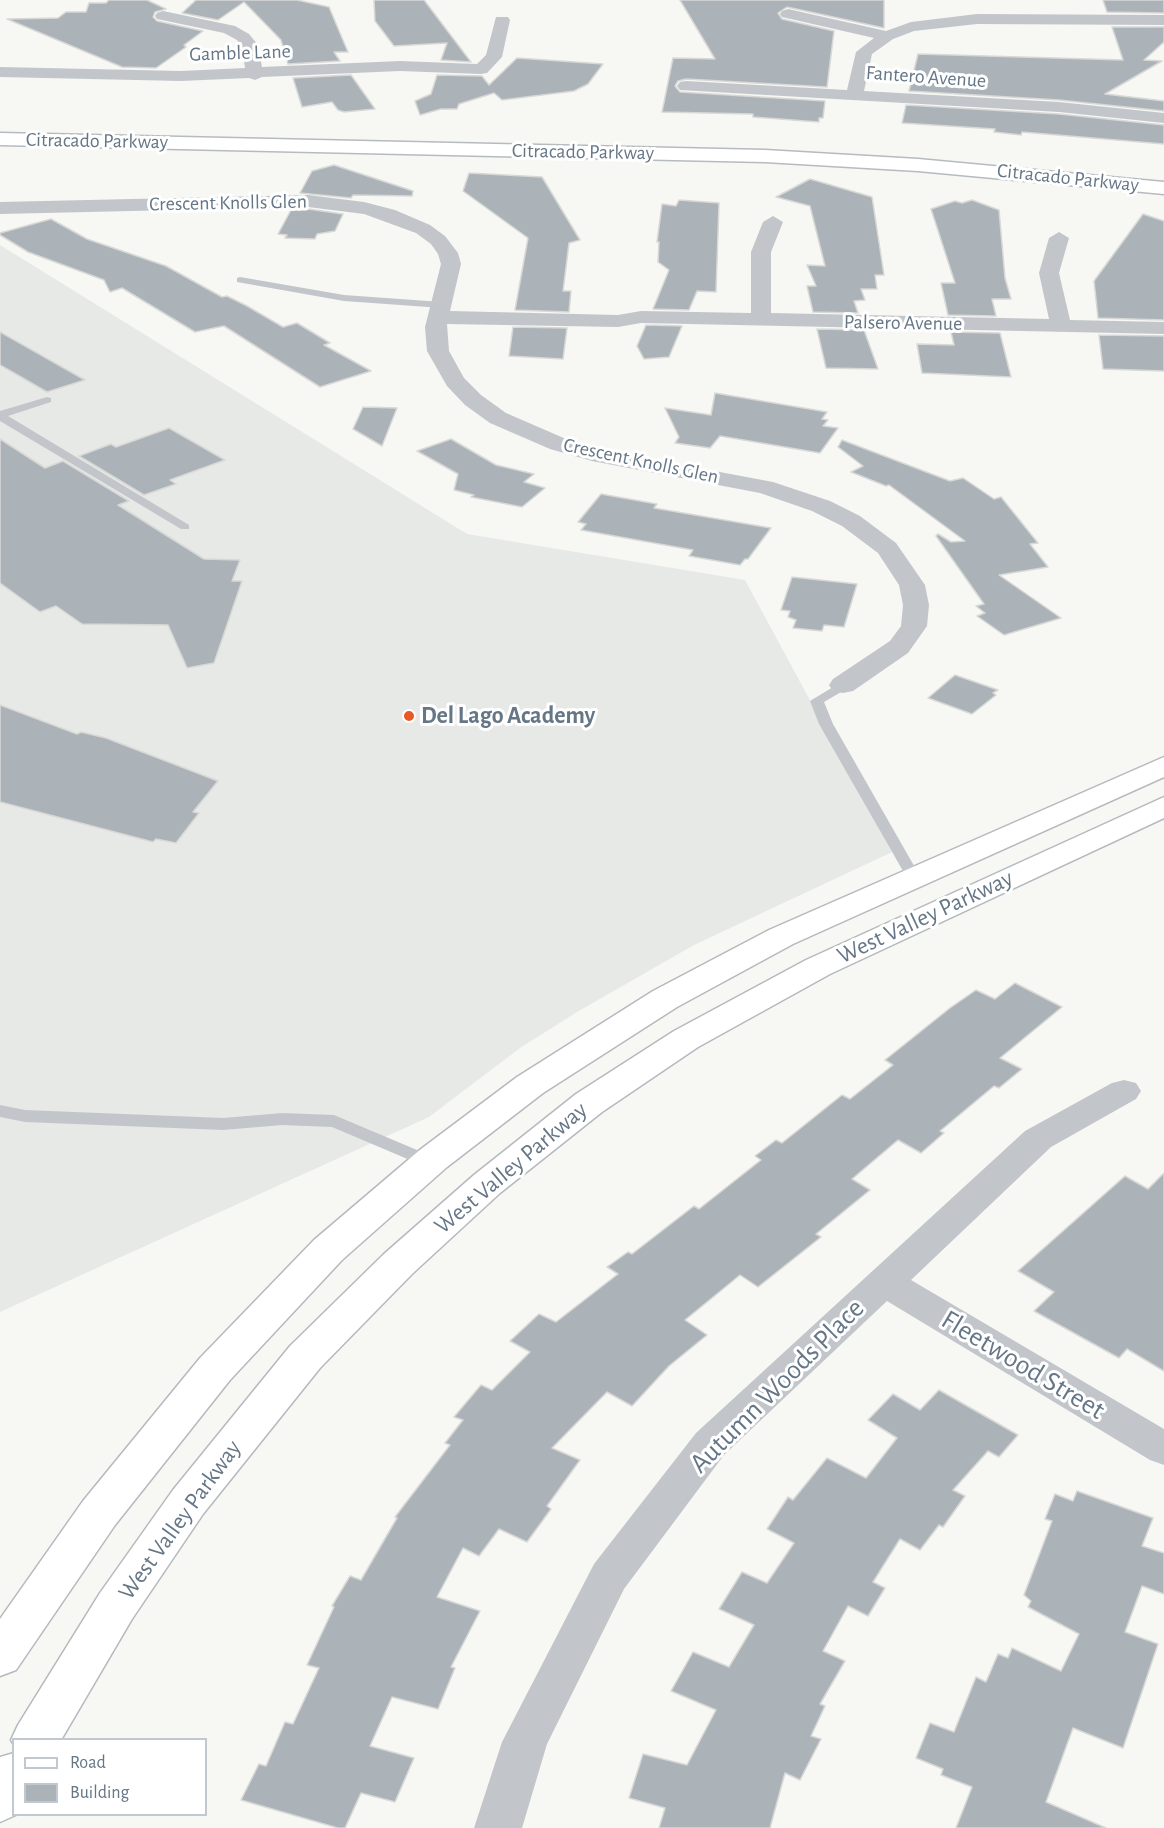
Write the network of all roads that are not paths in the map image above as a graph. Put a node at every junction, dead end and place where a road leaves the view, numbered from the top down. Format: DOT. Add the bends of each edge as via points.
graph roads {
  1 [pos="788,14"];
  2 [pos="163,16"];
  3 [pos="1066,19"];
  4 [pos="502,20"];
  5 [pos="1164,20"];
  6 [pos="887,36"];
  7 [pos="1075,41"];
  8 [pos="0,72"];
  9 [pos="255,75"];
  10 [pos="686,86"];
  11 [pos="855,94"];
  12 [pos="1164,118"];
  13 [pos="0,128"];
  14 [pos="0,139"];
  15 [pos="1021,156"];
  16 [pos="1055,159"];
  17 [pos="1164,171"];
  18 [pos="1164,188"];
  19 [pos="0,208"];
  20 [pos="773,222"];
  21 [pos="1059,238"];
  22 [pos="240,280"];
  23 [pos="441,310"];
  24 [pos="761,320"];
  25 [pos="1061,326"];
  26 [pos="1164,328"];
  27 [pos="46,400"];
  28 [pos="0,416"];
  29 [pos="185,527"];
  30 [pos="843,685"];
  31 [pos="1164,766"];
  32 [pos="1164,806"];
  33 [pos="914,878"];
  34 [pos="1124,1091"];
  35 [pos="0,1111"];
  36 [pos="430,1162"];
  37 [pos="883,1281"];
  38 [pos="1164,1449"];
  39 [pos="0,1656"];
  40 [pos="35,1738"];
  41 [pos="12,1778"];
  42 [pos="0,1800"];
  43 [pos="498,1828"];
  1 -- 6 [label="street"];
  2 -- 9 [label="street" via="229,29 243,37 250,45"];
  3 -- 5 [label="street"];
  3 -- 6 [label="street" via="958,20 911,27"];
  3 -- 7 [label="street"];
  4 -- 9 [label="street, Gamble Lane" via="494,57 481,69 400,66"];
  6 -- 11 [label="street" via="864,52"];
  8 -- 9 [label="street, Gamble Lane"];
  10 -- 11 [label="street, Fantero Avenue"];
  11 -- 12 [label="street, Fantero Avenue"];
  13 -- 15 [label="street, Citracado Parkway" via="686,137"];
  14 -- 18 [label="street, Citracado Parkway" via="765,156 959,168"];
  16 -- 17 [label="street, Citracado Parkway"];
  19 -- 23 [label="street, Crescent Knolls Glen" via="280,201 364,208 408,222 438,240 448,253 451,264"];
  20 -- 24 [label="street" via="761,252"];
  21 -- 25 [label="street" via="1049,273"];
  22 -- 23 [label="lane"];
  23 -- 24 [label="street, Palsero Avenue" via="618,321 641,317"];
  23 -- 30 [label="street, Crescent Knolls Glen" via="435,336 445,366 473,400 498,418 558,444 600,456 793,495 851,521 887,548 912,585 916,605 914,626 898,647"];
  24 -- 25 [label="street, Palsero Avenue"];
  25 -- 26 [label="street, Palsero Avenue"];
  27 -- 28 [label="lane"];
  28 -- 29 [label="lane"];
  30 -- 33 [label="lane" via="817,701 831,733"];
  31 -- 33 [label="street, West Valley Parkway"];
  32 -- 40 [label="street, West Valley Parkway" via="818,967 686,1039 589,1103 487,1184 398,1264 305,1357 188,1502 116,1606"];
  33 -- 36 [label="street, West Valley Parkway" via="781,937 665,999 530,1084"];
  34 -- 37 [label="street, Autumn Woods Place" via="1038,1139"];
  35 -- 36 [label="lane" via="25,1116 223,1124 282,1119 334,1121"];
  36 -- 39 [label="street, West Valley Parkway" via="328,1250 215,1368 99,1513"];
  37 -- 38 [label="street, Fleetwood Street"];
  37 -- 43 [label="street, Autumn Woods Place" via="711,1444 609,1577 525,1742"];
  41 -- 42 [label="street"];
}
